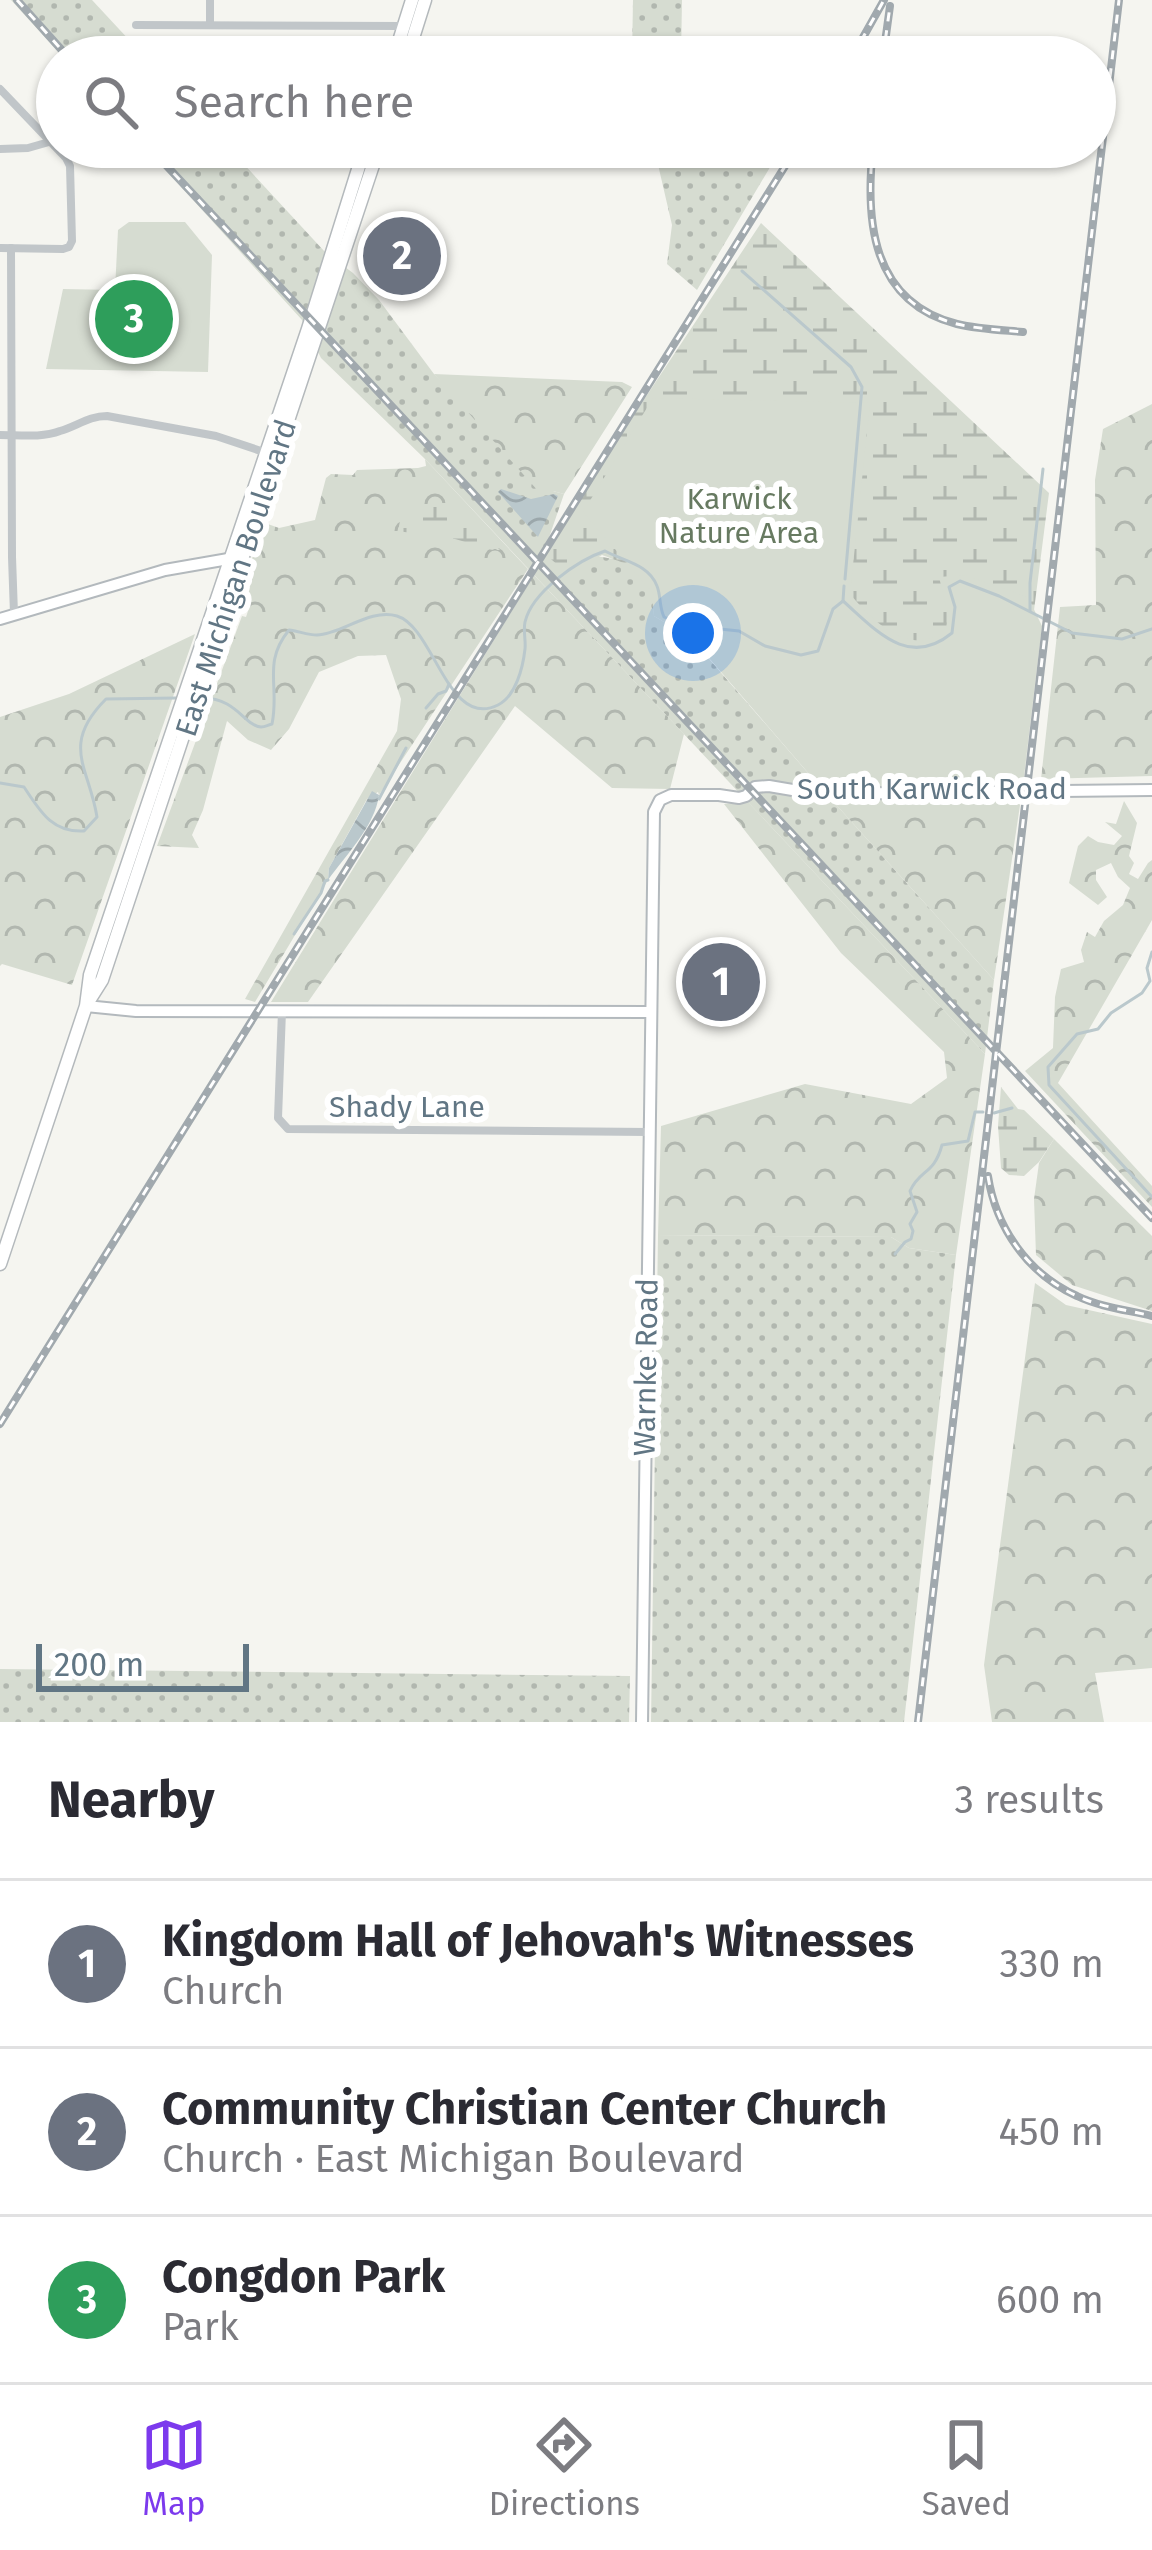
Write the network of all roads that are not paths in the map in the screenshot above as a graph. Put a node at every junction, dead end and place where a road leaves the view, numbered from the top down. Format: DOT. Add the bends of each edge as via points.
graph roads {
  1 [pos="210,0"];
  2 [pos="412,0"];
  3 [pos="425,0"];
  4 [pos="210,25"];
  5 [pos="136,26"];
  6 [pos="404,26"];
  7 [pos="401,36"];
  8 [pos="414,36"];
  9 [pos="0,89"];
  10 [pos="36,127"];
  11 [pos="36,146"];
  12 [pos="0,149"];
  13 [pos="70,168"];
  14 [pos="359,168"];
  15 [pos="372,168"];
  16 [pos="5,248"];
  17 [pos="0,435"];
  18 [pos="12,435"];
  19 [pos="272,454"];
  20 [pos="0,557"];
  21 [pos="12,557"];
  22 [pos="237,559"];
  23 [pos="14,614"];
  24 [pos="0,619"];
  25 [pos="184,714"];
  26 [pos="1152,790"];
  27 [pos="654,812"];
  28 [pos="86,1006"];
  29 [pos="282,1011"];
  30 [pos="651,1012"];
  31 [pos="649,1132"];
  32 [pos="5,1232"];
  33 [pos="0,1264"];
  34 [pos="642,1722"];
  1 -- 4 [label="street"];
  2 -- 6 [label="main road"];
  3 -- 8 [label="main road"];
  4 -- 5 [label="street"];
  4 -- 6 [label="street"];
  6 -- 7 [label="main road"];
  9 -- 10 [label="street"];
  11 -- 12 [label="street"];
  13 -- 16 [label="street" via="69,247"];
  14 -- 19 [label="main road, East Michigan Boulevard"];
  15 -- 19 [label="main road, East Michigan Boulevard"];
  16 -- 18 [label="street"];
  17 -- 18 [label="street"];
  18 -- 19 [label="street" via="44,435 107,416"];
  18 -- 21 [label="street"];
  19 -- 22 [label="main road, East Michigan Boulevard"];
  20 -- 21 [label="street"];
  21 -- 23 [label="street"];
  22 -- 23 [label="street" via="165,570"];
  22 -- 25 [label="main road, East Michigan Boulevard" via="207,669"];
  22 -- 25 [label="main road, East Michigan Boulevard" via="191,669"];
  23 -- 24 [label="street"];
  25 -- 28 [label="main road, East Michigan Boulevard" via="102,980"];
  26 -- 27 [label="street, South Karwick Road" via="816,794 769,786 739,798 671,795"];
  27 -- 30 [label="street, Warnke Road"];
  28 -- 29 [label="street"];
  28 -- 32 [label="main road, East Michigan Boulevard"];
  29 -- 30 [label="street"];
  29 -- 31 [label="street, Shady Lane" via="278,1118 288,1129"];
  30 -- 31 [label="street, Warnke Road"];
  31 -- 34 [label="street, Warnke Road"];
  32 -- 33 [label="main road, East Michigan Boulevard"];
}
